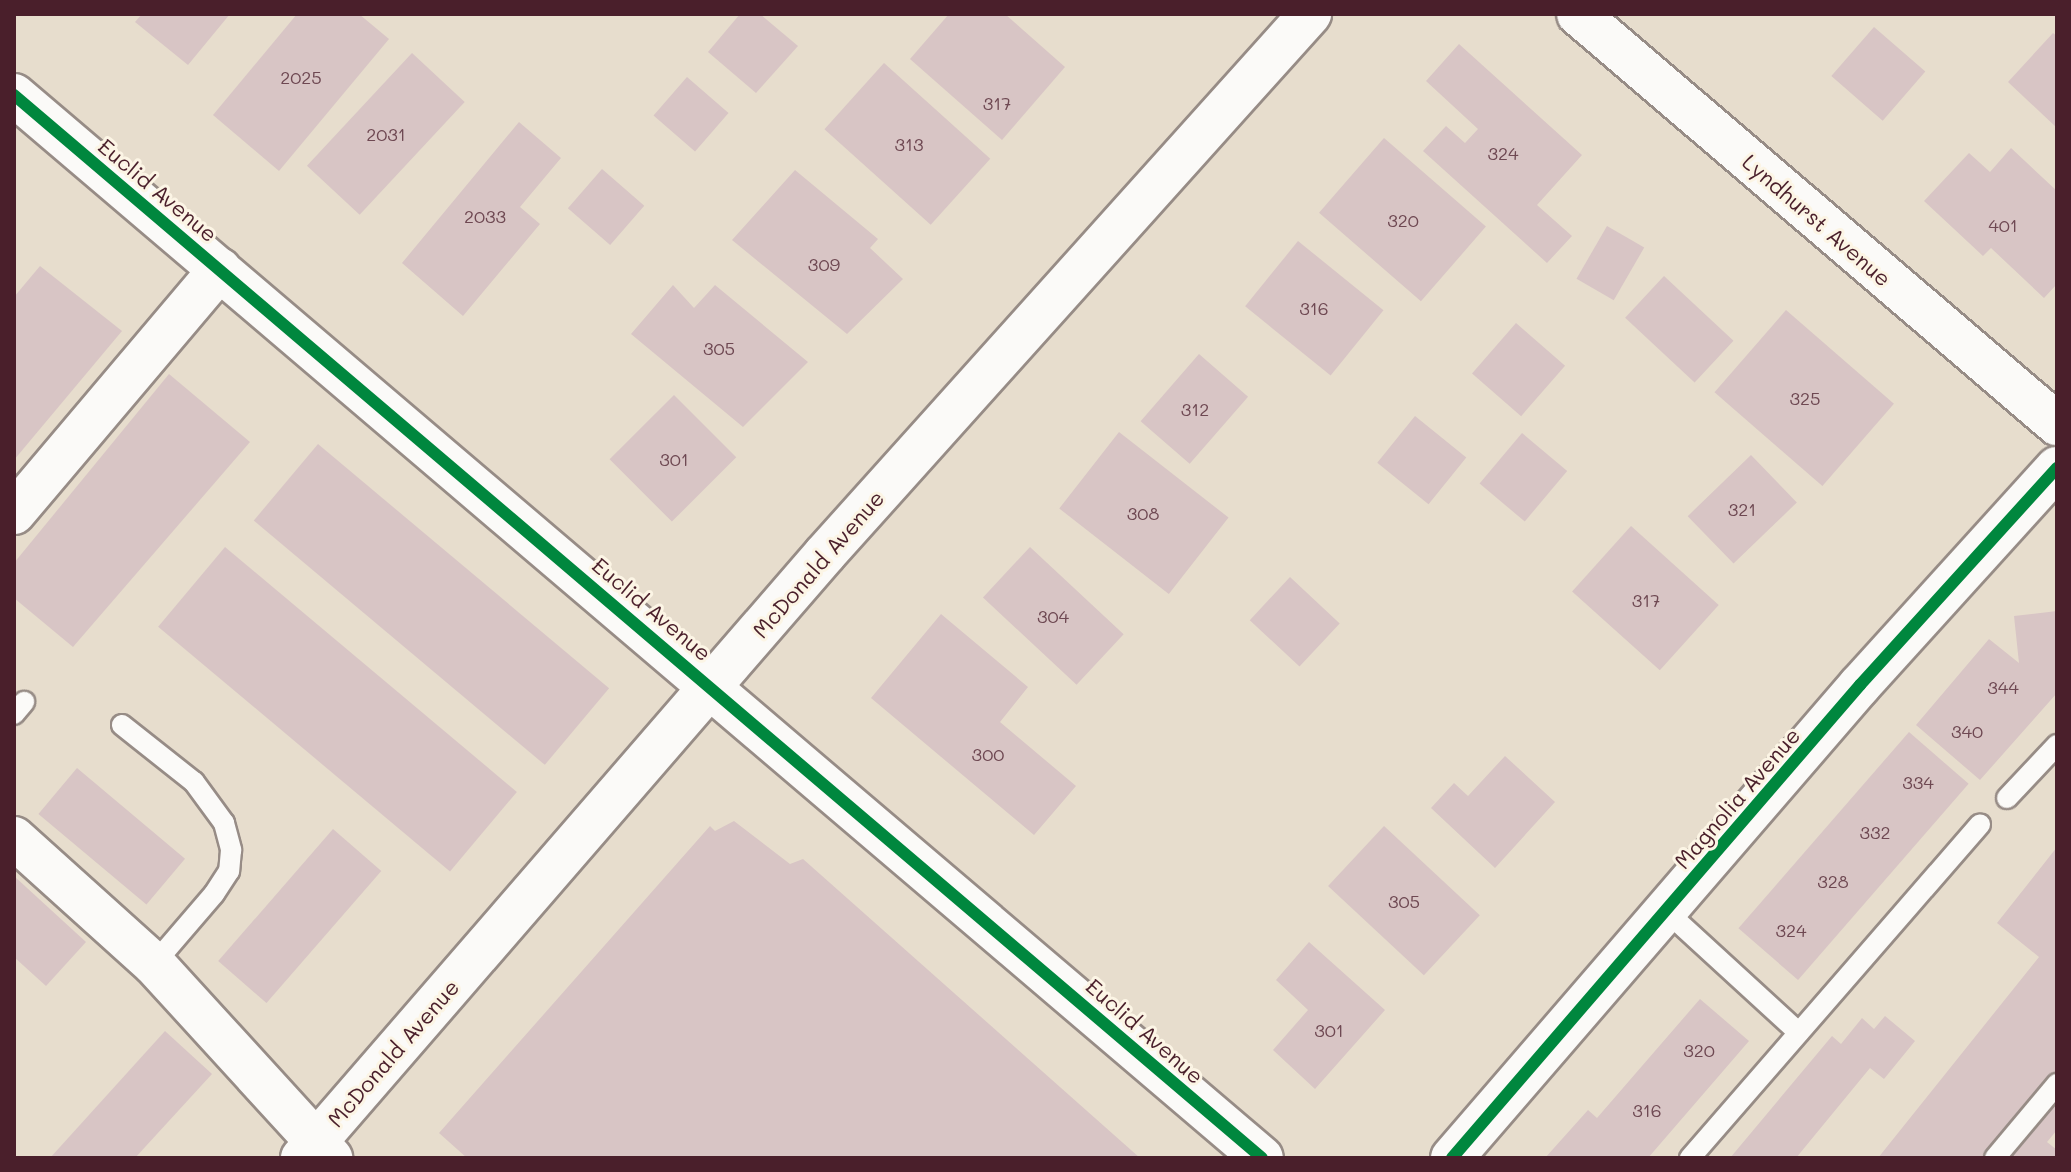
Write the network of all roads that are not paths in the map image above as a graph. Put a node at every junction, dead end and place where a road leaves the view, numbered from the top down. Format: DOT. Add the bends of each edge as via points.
graph roads {
  1 [pos="1310,14"];
  2 [pos="1578,14"];
  3 [pos="14,95"];
  4 [pos="220,269"];
  5 [pos="2057,424"];
  6 [pos="2057,468"];
  7 [pos="14,513"];
  8 [pos="712,686"];
  9 [pos="122,725"];
  10 [pos="2057,745"];
  11 [pos="2007,798"];
  12 [pos="1980,824"];
  13 [pos="14,838"];
  14 [pos="1666,911"];
  15 [pos="154,964"];
  16 [pos="1799,1033"];
  17 [pos="2057,1084"];
  18 [pos="316,1153"];
  19 [pos="1262,1158"];
  20 [pos="1452,1158"];
  21 [pos="1690,1158"];
  22 [pos="1995,1158"];
  1 -- 8 [label="street, McDonald Avenue"];
  2 -- 5 [label="street, Lyndhurst Avenue"];
  3 -- 4 [label="street, Euclid Avenue"];
  4 -- 7 [label="street"];
  4 -- 8 [label="street, Euclid Avenue"];
  6 -- 14 [label="street, Magnolia Avenue"];
  8 -- 18 [label="street, McDonald Avenue"];
  8 -- 19 [label="street, Euclid Avenue"];
  9 -- 15 [label="lane" via="194,782 224,823 231,850 229,871 214,894"];
  10 -- 11 [label="lane"];
  12 -- 16 [label="lane"];
  13 -- 15 [label="street"];
  14 -- 16 [label="lane"];
  14 -- 20 [label="street, Magnolia Avenue"];
  15 -- 18 [label="street"];
  16 -- 21 [label="lane"];
  17 -- 22 [label="lane"];
}
